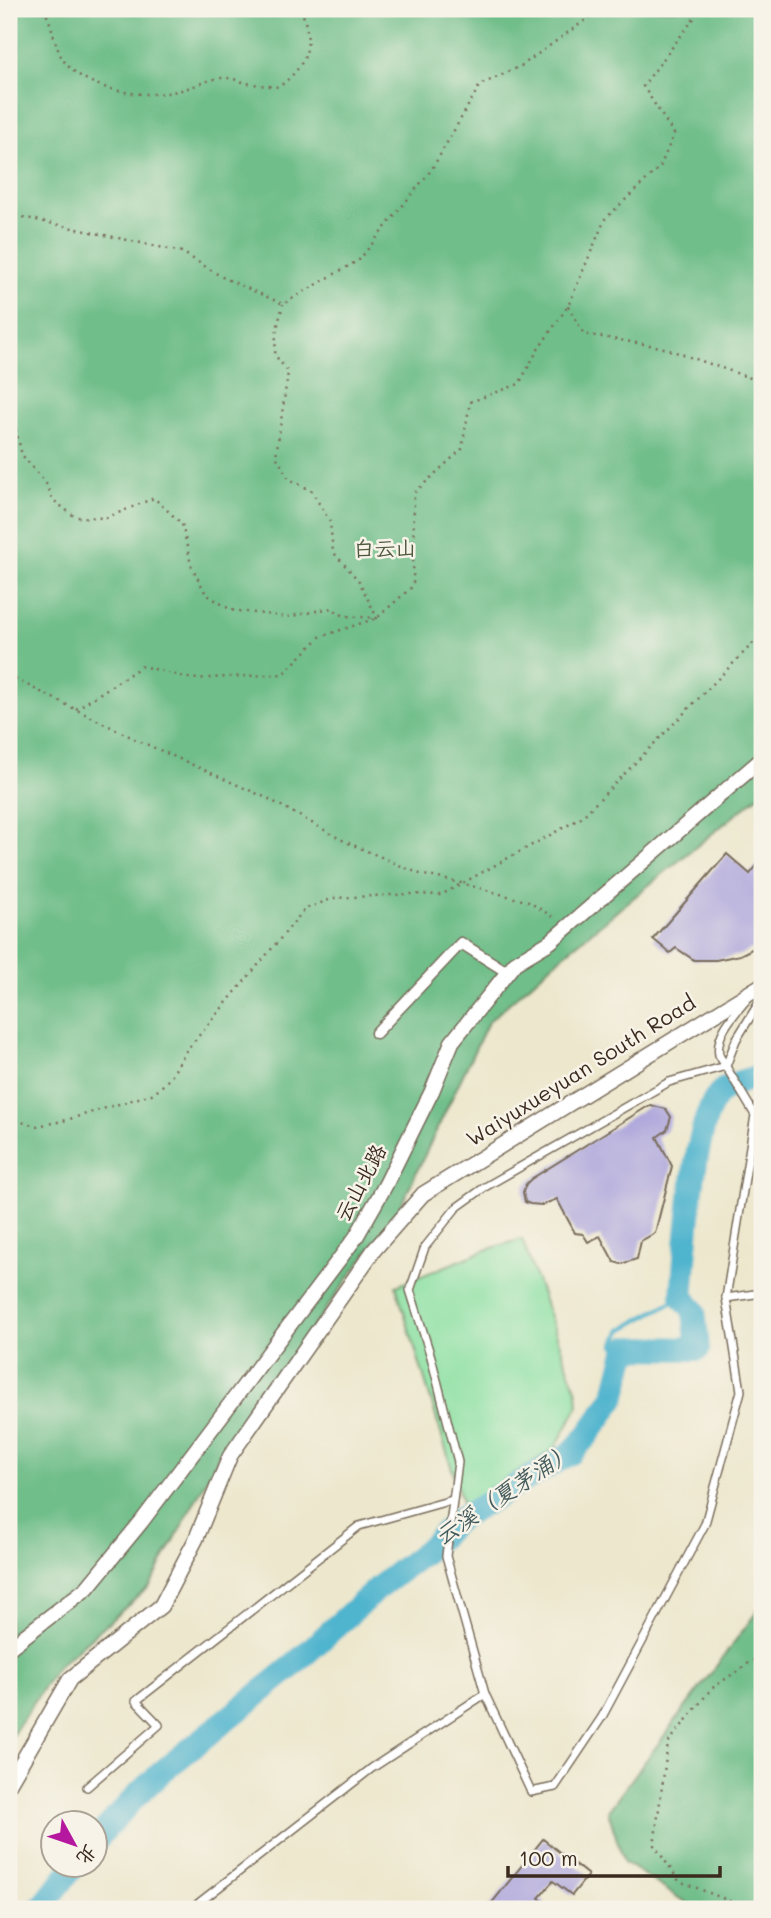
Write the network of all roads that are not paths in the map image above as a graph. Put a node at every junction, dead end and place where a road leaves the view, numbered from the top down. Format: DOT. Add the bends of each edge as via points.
graph roads {
  1 [pos="762,759"];
  2 [pos="508,972"];
  3 [pos="761,990"];
  4 [pos="376,1033"];
  5 [pos="726,1066"];
  6 [pos="759,1113"];
  7 [pos="356,1237"];
  8 [pos="374,1250"];
  9 [pos="762,1293"];
  10 [pos="726,1298"];
  11 [pos="452,1500"];
  12 [pos="9,1648"];
  13 [pos="485,1694"];
  14 [pos="9,1784"];
  15 [pos="88,1787"];
  16 [pos="191,1909"];
  1 -- 2 [label="street, 云山北路" via="551,942"];
  2 -- 4 [label="street" via="461,943"];
  2 -- 7 [label="street, 云山北路" via="452,1042 426,1103"];
  3 -- 5 [label="lane"];
  3 -- 5 [label="lane" via="720,1038 719,1055"];
  3 -- 8 [label="street, Waiyuxueyuan South Road" via="423,1194"];
  5 -- 6 [label="lane"];
  5 -- 11 [label="lane" via="670,1082 485,1187 456,1208 425,1247 410,1290 458,1462"];
  6 -- 10 [label="lane"];
  7 -- 8 [label="street"];
  7 -- 12 [label="street, 云山北路" via="87,1588"];
  8 -- 14 [label="street, Waiyuxueyuan South Road" via="230,1456 161,1606 69,1679"];
  9 -- 10 [label="lane"];
  10 -- 13 [label="lane" via="741,1391 705,1524 602,1717 555,1787 531,1792"];
  11 -- 13 [label="lane" via="446,1556"];
  11 -- 15 [label="lane" via="359,1526 147,1692 136,1701 159,1725"];
  13 -- 16 [label="lane" via="372,1768"];
}
